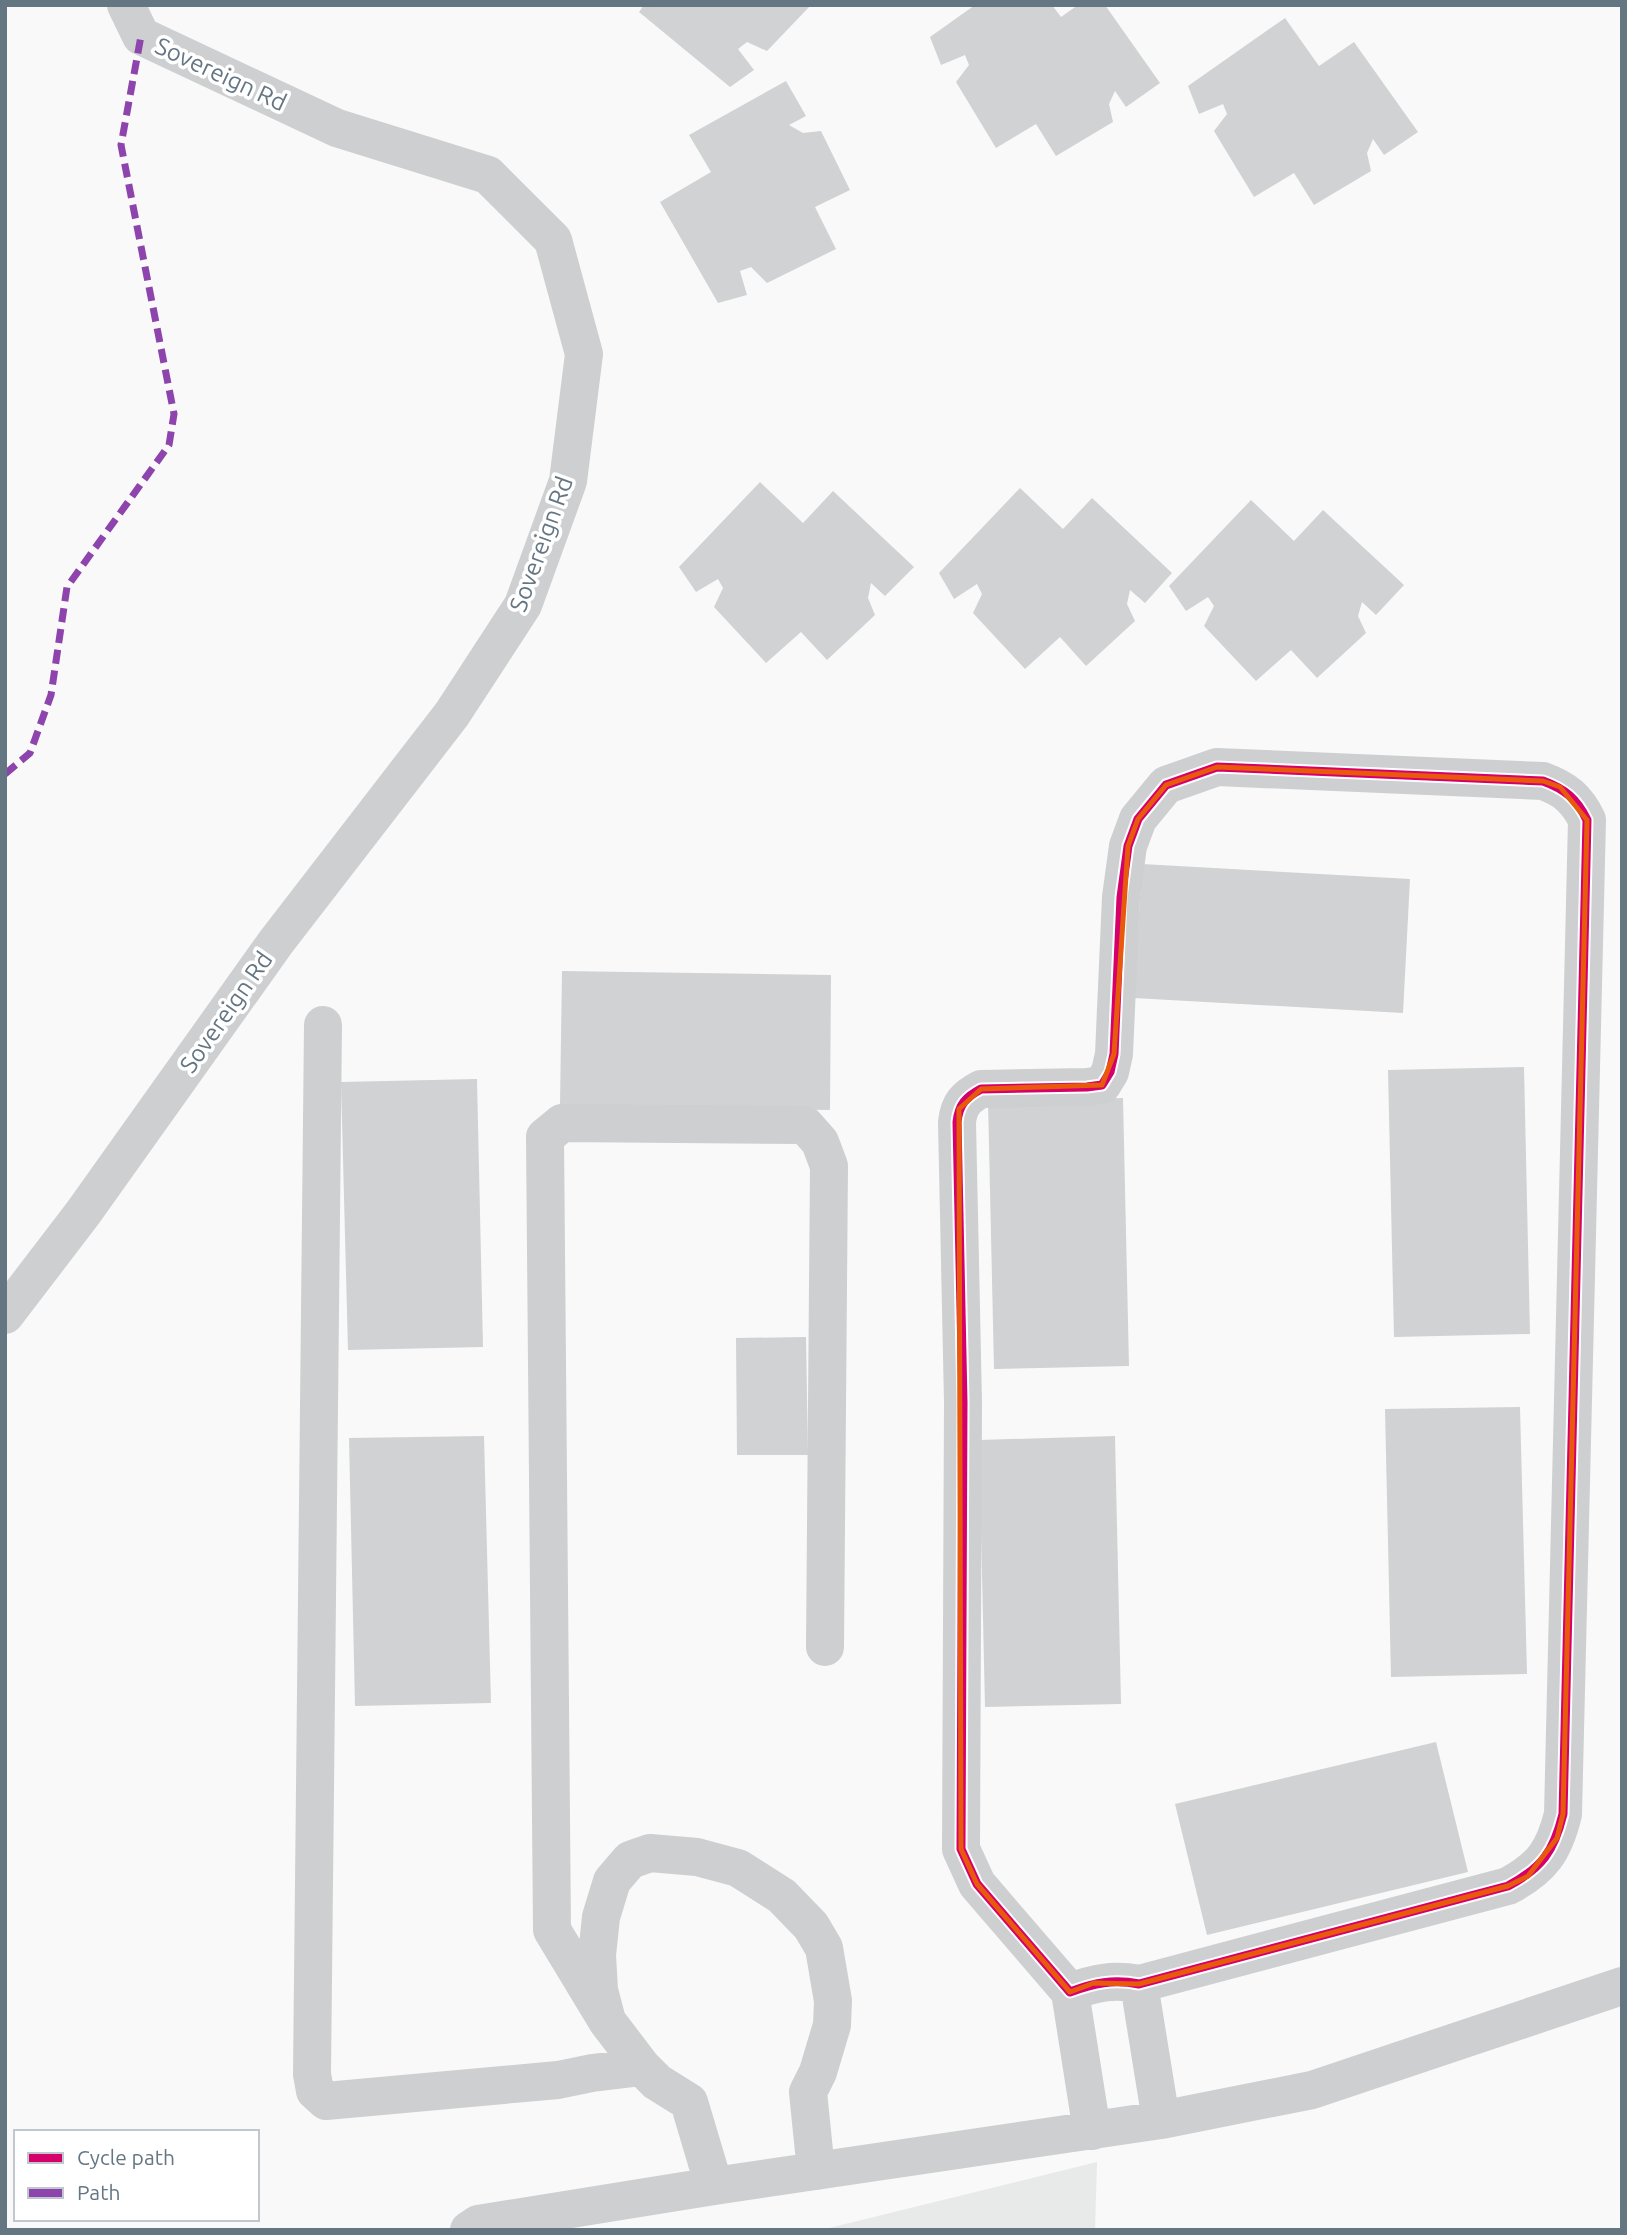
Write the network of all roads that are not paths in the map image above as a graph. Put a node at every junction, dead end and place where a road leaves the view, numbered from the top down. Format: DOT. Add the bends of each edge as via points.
graph roads {
  1 [pos="126,5"];
  2 [pos="323,1026"];
  3 [pos="5,1315"];
  4 [pos="825,1647"];
  5 [pos="1139,1984"];
  6 [pos="1622,1986"];
  7 [pos="1070,1992"];
  8 [pos="607,2021"];
  9 [pos="642,2067"];
  10 [pos="1161,2120"];
  11 [pos="1092,2131"];
  12 [pos="816,2171"];
  13 [pos="714,2186"];
  14 [pos="470,2230"];
  1 -- 3 [label="street, Sovereign Rd" via="141,36 337,128 488,175 553,240 584,354 568,481 523,605 452,714 276,942"];
  2 -- 9 [label="street" via="315,2091 326,2101 558,2080"];
  4 -- 8 [label="street" via="829,1166 820,1142 805,1125 562,1124 545,1137 552,1930"];
  5 -- 7 [label="street" via="1119,1980"];
  5 -- 7 [label="street" via="1508,1886 1528,1876 1557,1838 1563,1814 1587,820 1573,797 1543,781 1217,767 1166,785 1138,819 1128,846 1121,897 1114,1054 1102,1085 981,1089 967,1096 959,1109 961,1849 977,1884"];
  5 -- 10 [label="street"];
  6 -- 10 [label="street" via="1312,2091"];
  7 -- 11 [label="street"];
  8 -- 9 [label="street"];
  8 -- 12 [label="street" via="599,1990 601,1917 611,1881 630,1860 650,1853 697,1857 738,1868 782,1896 811,1926 824,1948 834,2001 832,2025 808,2092"];
  9 -- 13 [label="street" via="689,2102"];
  10 -- 11 [label="street"];
  11 -- 12 [label="street"];
  12 -- 13 [label="street"];
  13 -- 14 [label="street" via="478,2224"];
}
